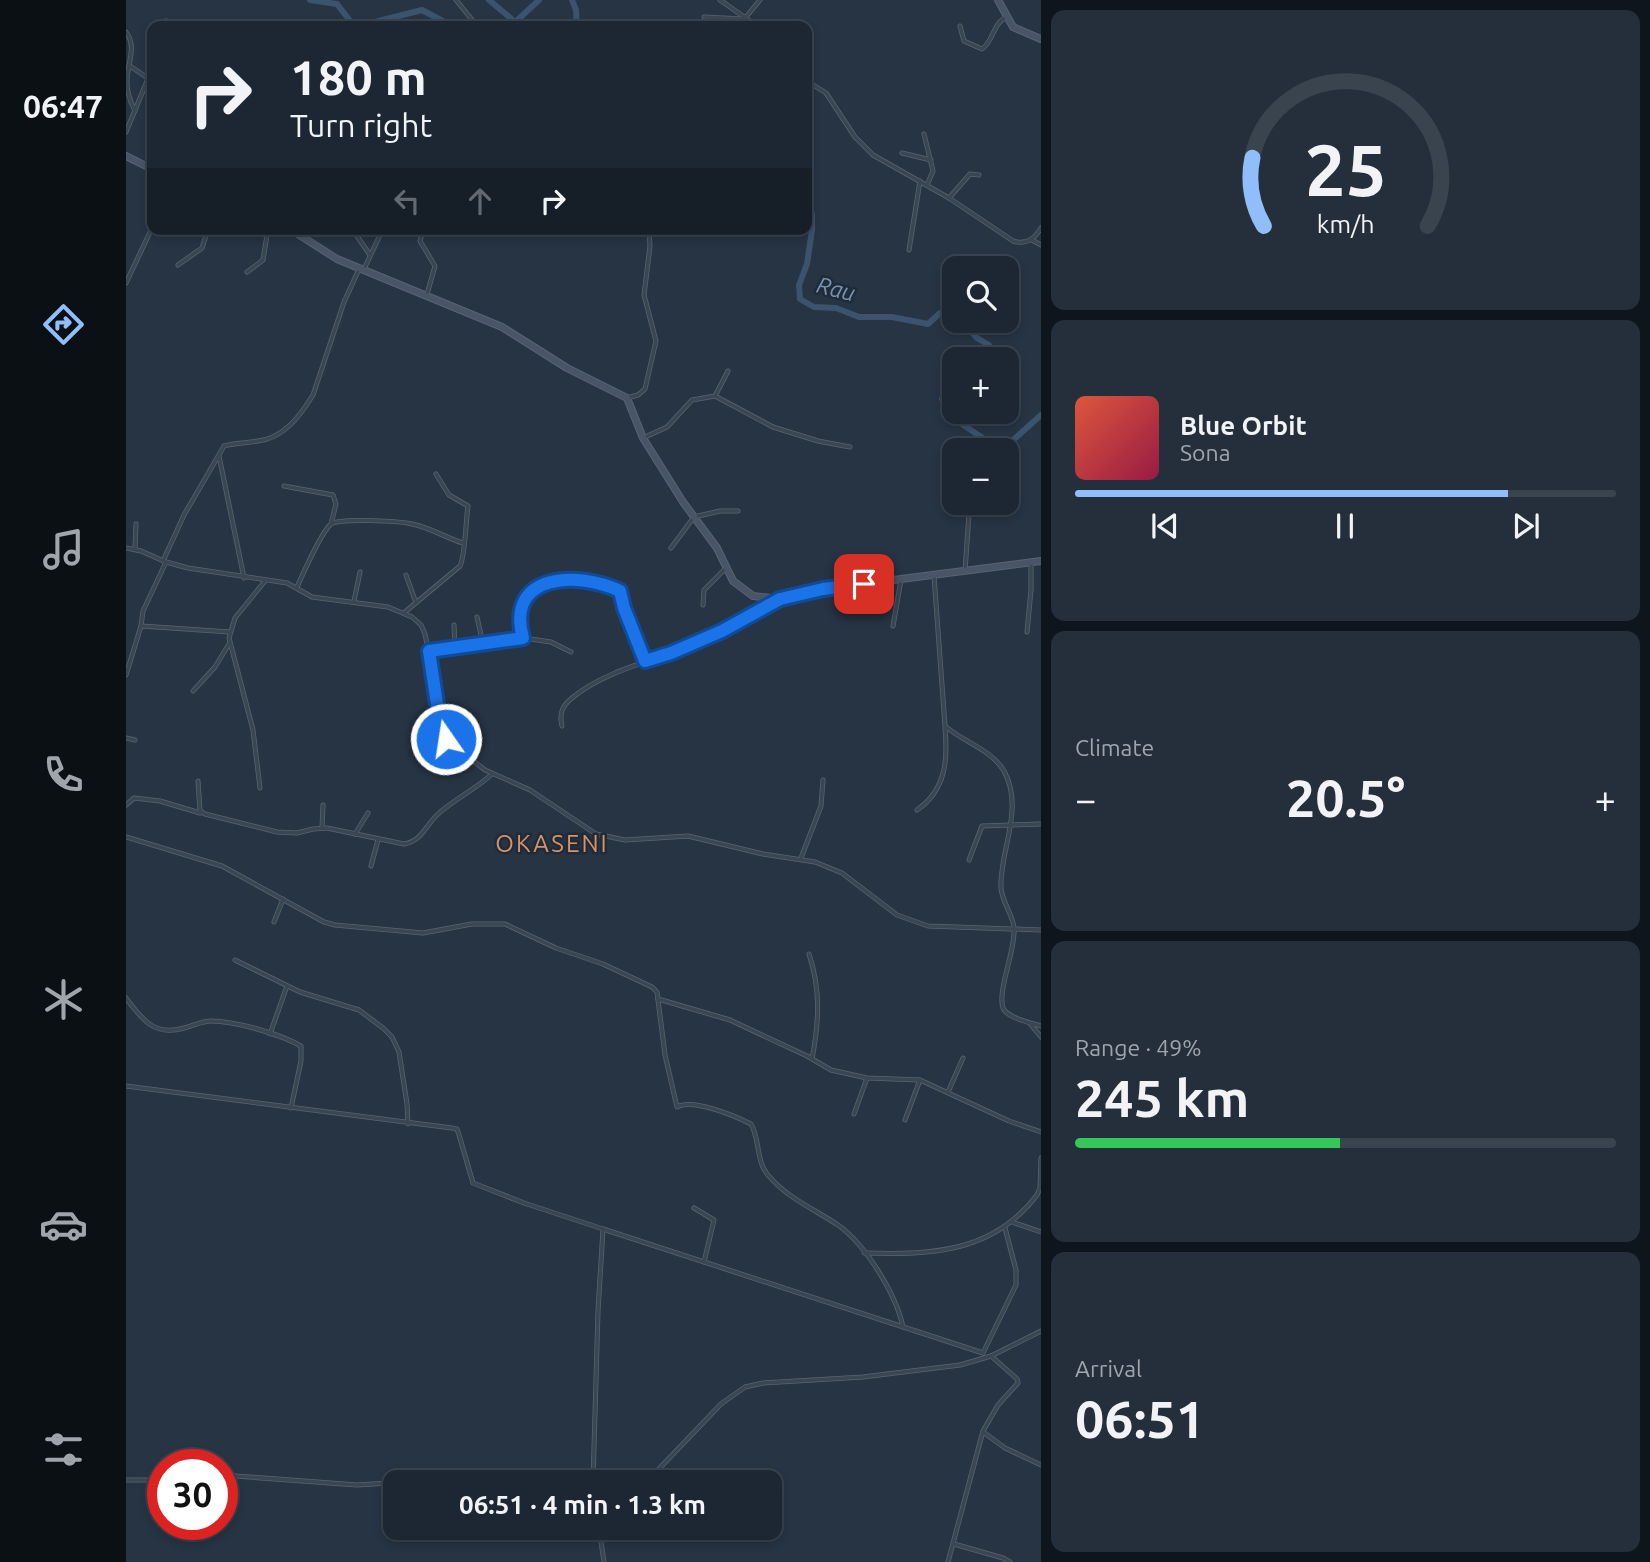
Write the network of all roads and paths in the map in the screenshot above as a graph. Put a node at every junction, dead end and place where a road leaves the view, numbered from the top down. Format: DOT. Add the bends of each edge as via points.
graph roads {
  1 [pos="456,0"];
  2 [pos="720,0"];
  3 [pos="760,0"];
  4 [pos="998,0"];
  5 [pos="704,17"];
  6 [pos="746,17"];
  7 [pos="1007,17"];
  8 [pos="473,21"];
  9 [pos="751,21"];
  10 [pos="960,26"];
  11 [pos="126,32"];
  12 [pos="1041,39"];
  13 [pos="129,65"];
  14 [pos="147,78"];
  15 [pos="147,84"];
  16 [pos="812,85"];
  17 [pos="135,111"];
  18 [pos="126,132"];
  19 [pos="924,134"];
  20 [pos="902,153"];
  21 [pos="126,156"];
  22 [pos="930,160"];
  23 [pos="147,166"];
  24 [pos="979,175"];
  25 [pos="920,181"];
  26 [pos="927,185"];
  27 [pos="949,198"];
  28 [pos="1041,228"];
  29 [pos="149,235"];
  30 [pos="206,235"];
  31 [pos="267,235"];
  32 [pos="298,235"];
  33 [pos="356,235"];
  34 [pos="380,235"];
  35 [pos="422,235"];
  36 [pos="649,235"];
  37 [pos="1032,240"];
  38 [pos="1041,245"];
  39 [pos="909,250"];
  40 [pos="370,255"];
  41 [pos="178,265"];
  42 [pos="362,268"];
  43 [pos="247,272"];
  44 [pos="126,283"];
  45 [pos="426,296"];
  46 [pos="728,371"];
  47 [pos="715,396"];
  48 [pos="627,398"];
  49 [pos="643,438"];
  50 [pos="850,447"];
  51 [pos="219,454"];
  52 [pos="436,474"];
  53 [pos="284,486"];
  54 [pos="738,511"];
  55 [pos="969,515"];
  56 [pos="694,517"];
  57 [pos="136,524"];
  58 [pos="331,524"];
  59 [pos="463,543"];
  60 [pos="126,548"];
  61 [pos="671,548"];
  62 [pos="135,550"];
  63 [pos="1031,561"];
  64 [pos="1041,561"];
  65 [pos="165,562"];
  66 [pos="726,568"];
  67 [pos="965,570"];
  68 [pos="360,572"];
  69 [pos="406,575"];
  70 [pos="934,576"];
  71 [pos="244,578"];
  72 [pos="901,580"];
  73 [pos="265,581"];
  74 [pos="296,587"];
  75 [pos="780,599"];
  76 [pos="355,601"];
  77 [pos="416,603"];
  78 [pos="703,605"];
  79 [pos="405,612"];
  80 [pos="477,617"];
  81 [pos="454,625"];
  82 [pos="141,626"];
  83 [pos="893,626"];
  84 [pos="230,632"];
  85 [pos="1027,632"];
  86 [pos="523,638"];
  87 [pos="229,644"];
  88 [pos="483,644"];
  89 [pos="455,647"];
  90 [pos="429,651"];
  91 [pos="570,653"];
  92 [pos="645,661"];
  93 [pos="126,674"];
  94 [pos="193,691"];
  95 [pos="562,726"];
  96 [pos="945,726"];
  97 [pos="126,738"];
  98 [pos="135,740"];
  99 [pos="492,774"];
  100 [pos="823,780"];
  101 [pos="198,781"];
  102 [pos="260,788"];
  103 [pos="126,805"];
  104 [pos="323,806"];
  105 [pos="918,810"];
  106 [pos="203,813"];
  107 [pos="368,813"];
  108 [pos="1041,824"];
  109 [pos="1011,827"];
  110 [pos="322,828"];
  111 [pos="355,834"];
  112 [pos="126,837"];
  113 [pos="378,840"];
  114 [pos="801,858"];
  115 [pos="970,860"];
  116 [pos="371,866"];
  117 [pos="283,900"];
  118 [pos="274,922"];
  119 [pos="1014,928"];
  120 [pos="1041,930"];
  121 [pos="808,954"];
  122 [pos="235,960"];
  123 [pos="287,986"];
  124 [pos="126,998"];
  125 [pos="658,999"];
  126 [pos="1030,1023"];
  127 [pos="1041,1026"];
  128 [pos="270,1034"];
  129 [pos="1041,1037"];
  130 [pos="963,1058"];
  131 [pos="812,1059"];
  132 [pos="867,1078"];
  133 [pos="920,1080"];
  134 [pos="126,1086"];
  135 [pos="948,1092"];
  136 [pos="292,1108"];
  137 [pos="854,1114"];
  138 [pos="905,1120"];
  139 [pos="408,1124"];
  140 [pos="1041,1132"];
  141 [pos="1041,1158"];
  142 [pos="1041,1189"];
  143 [pos="694,1208"];
  144 [pos="1012,1222"];
  145 [pos="1005,1228"];
  146 [pos="603,1229"];
  147 [pos="1041,1232"];
  148 [pos="864,1253"];
  149 [pos="704,1262"];
  150 [pos="903,1327"];
  151 [pos="1041,1331"];
  152 [pos="982,1356"];
  153 [pos="990,1356"];
  154 [pos="983,1431"];
  155 [pos="1041,1465"];
  156 [pos="593,1470"];
  157 [pos="658,1470"];
  158 [pos="238,1476"];
  159 [pos="126,1480"];
  160 [pos="147,1480"];
  161 [pos="383,1483"];
  162 [pos="600,1540"];
  163 [pos="954,1544"];
  164 [pos="604,1562"];
  165 [pos="948,1562"];
  166 [pos="1010,1562"];
  1 -- 8 [label="street"];
  2 -- 6 [label="street"];
  3 -- 6 [label="street"];
  4 -- 7 [label="street"];
  5 -- 6 [label="street"];
  6 -- 9 [label="street"];
  7 -- 10 [label="street" via="1000,20 982,49 964,41"];
  7 -- 12 [label="street" via="1017,29"];
  11 -- 13 [label="street" via="131,41"];
  13 -- 14 [label="street"];
  13 -- 17 [label="street" via="127,82"];
  15 -- 17 [label="street"];
  16 -- 25 [label="street" via="829,98 867,150"];
  17 -- 18 [label="street"];
  19 -- 22 [label="street"];
  20 -- 22 [label="street"];
  21 -- 23 [label="street"];
  22 -- 26 [label="street" via="933,171"];
  24 -- 27 [label="street" via="972,173"];
  25 -- 26 [label="street"];
  25 -- 39 [label="street"];
  26 -- 27 [label="street"];
  27 -- 37 [label="street" via="1013,241"];
  28 -- 37 [label="street"];
  29 -- 44 [label="street"];
  30 -- 41 [label="street" via="202,248"];
  31 -- 43 [label="street" via="263,260"];
  32 -- 42 [label="street" via="324,253"];
  33 -- 40 [label="street"];
  34 -- 40 [label="street"];
  35 -- 45 [label="street" via="420,241 435,266"];
  36 -- 48 [label="street" via="644,295 656,341 645,389"];
  37 -- 38 [label="street"];
  40 -- 42 [label="street"];
  42 -- 45 [label="street"];
  42 -- 51 [label="street" via="344,302 306,407 273,438 224,446"];
  45 -- 48 [label="street" via="502,327"];
  46 -- 47 [label="street"];
  47 -- 49 [label="street" via="692,400 667,427"];
  47 -- 50 [label="street" via="773,427"];
  48 -- 49 [label="street"];
  49 -- 56 [label="street"];
  51 -- 65 [label="street" via="184,515"];
  51 -- 71 [label="street"];
  52 -- 59 [label="street" via="449,495 468,506"];
  53 -- 58 [label="street" via="333,495 336,504"];
  54 -- 56 [label="street"];
  55 -- 67 [label="street"];
  56 -- 61 [label="street"];
  56 -- 66 [label="street"];
  57 -- 62 [label="street"];
  58 -- 59 [label="street" via="350,520 410,523"];
  58 -- 74 [label="street"];
  59 -- 77 [label="street" via="460,566"];
  60 -- 62 [label="street"];
  62 -- 65 [label="street"];
  63 -- 64 [label="street"];
  63 -- 67 [label="street"];
  63 -- 85 [label="street"];
  65 -- 71 [label="street"];
  65 -- 82 [label="street"];
  66 -- 75 [label="street" via="746,593"];
  66 -- 78 [label="street" via="704,590"];
  67 -- 70 [label="street"];
  68 -- 76 [label="street"];
  69 -- 77 [label="street"];
  70 -- 72 [label="street"];
  70 -- 96 [label="street"];
  71 -- 73 [label="street"];
  72 -- 75 [label="street"];
  72 -- 83 [label="street"];
  73 -- 74 [label="street"];
  73 -- 84 [label="street" via="235,618"];
  74 -- 76 [label="street" via="312,597"];
  75 -- 92 [label="street" via="722,631"];
  76 -- 79 [label="street"];
  77 -- 79 [label="street"];
  79 -- 90 [label="street" via="423,628"];
  80 -- 88 [label="street"];
  81 -- 89 [label="street"];
  82 -- 84 [label="street"];
  82 -- 93 [label="street"];
  84 -- 87 [label="street"];
  86 -- 88 [label="street"];
  86 -- 91 [label="street" via="551,642"];
  86 -- 92 [label="street" via="521,609 529,592 558,581 596,583 621,593"];
  87 -- 94 [label="street"];
  87 -- 102 [label="street" via="253,730"];
  88 -- 89 [label="street"];
  89 -- 90 [label="street"];
  90 -- 99 [label="street" via="446,739"];
  92 -- 95 [label="street" via="573,697 560,713"];
  96 -- 105 [label="street" via="944,775 934,796"];
  96 -- 109 [label="street" via="986,753 1005,773"];
  97 -- 98 [label="street"];
  99 -- 113 [label="street" via="437,815 415,841"];
  99 -- 114 [label="street" via="530,790 606,837 688,836"];
  100 -- 114 [label="street" via="821,806"];
  101 -- 106 [label="street"];
  103 -- 106 [label="street" via="134,798"];
  104 -- 110 [label="street"];
  106 -- 110 [label="street" via="277,832"];
  107 -- 111 [label="street"];
  108 -- 109 [label="street"];
  109 -- 115 [label="street" via="982,826"];
  109 -- 119 [label="street" via="1001,886"];
  110 -- 111 [label="street"];
  111 -- 113 [label="street"];
  112 -- 117 [label="street" via="222,866"];
  113 -- 116 [label="street"];
  114 -- 119 [label="street" via="842,873 888,909 928,926"];
  117 -- 118 [label="street"];
  117 -- 125 [label="street" via="324,922 347,928 423,933 472,923 505,924 648,984"];
  119 -- 120 [label="street"];
  119 -- 126 [label="street" via="1003,1007"];
  121 -- 131 [label="street" via="819,1002"];
  122 -- 123 [label="street"];
  123 -- 128 [label="street"];
  123 -- 139 [label="street" via="359,1010 392,1037 401,1063"];
  124 -- 128 [label="street" via="144,1021 165,1030 212,1021"];
  125 -- 131 [label="street" via="730,1020"];
  125 -- 148 [label="street" via="677,1107 696,1104 751,1125 766,1174 797,1201 843,1229"];
  126 -- 127 [label="street"];
  126 -- 129 [label="street"];
  128 -- 136 [label="street" via="301,1046"];
  130 -- 135 [label="street"];
  131 -- 132 [label="street" via="837,1072"];
  132 -- 133 [label="street"];
  132 -- 137 [label="street"];
  133 -- 135 [label="street"];
  133 -- 138 [label="street"];
  134 -- 136 [label="street"];
  135 -- 140 [label="street"];
  136 -- 139 [label="street"];
  139 -- 146 [label="street" via="457,1129 473,1183"];
  141 -- 142 [label="street"];
  142 -- 144 [label="street"];
  143 -- 149 [label="street" via="714,1220"];
  144 -- 145 [label="street"];
  144 -- 147 [label="street"];
  145 -- 148 [label="street" via="946,1250"];
  145 -- 152 [label="street" via="1016,1285"];
  146 -- 149 [label="street"];
  146 -- 156 [label="street"];
  148 -- 150 [label="street" via="889,1287"];
  149 -- 150 [label="street"];
  150 -- 152 [label="street"];
  151 -- 153 [label="street"];
  152 -- 153 [label="street"];
  152 -- 157 [label="street" via="928,1370 745,1387 721,1404"];
  153 -- 154 [label="street" via="1018,1382"];
  154 -- 155 [label="street" via="1004,1448"];
  154 -- 163 [label="street"];
  158 -- 161 [label="street"];
  159 -- 160 [label="street"];
  162 -- 164 [label="street"];
  163 -- 165 [label="street"];
  163 -- 166 [label="street"];
}
